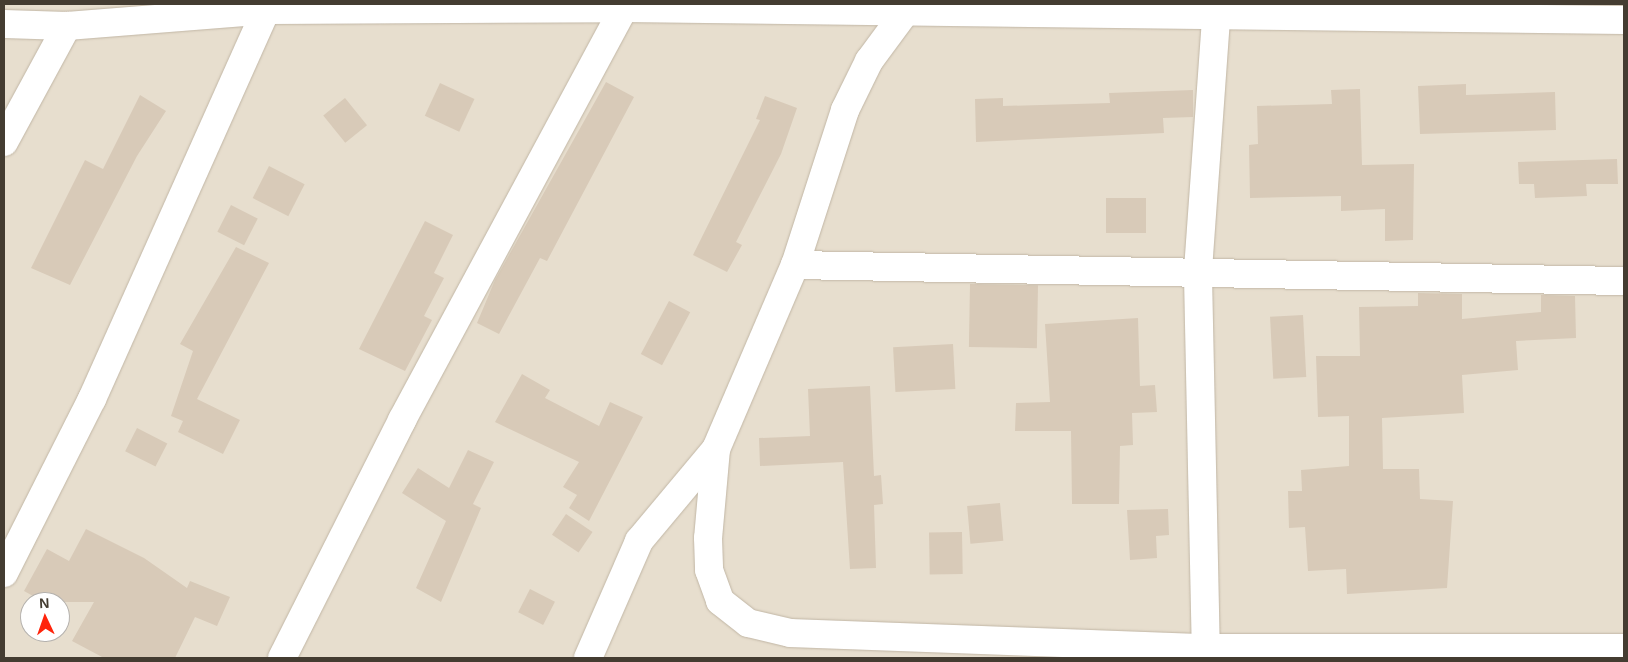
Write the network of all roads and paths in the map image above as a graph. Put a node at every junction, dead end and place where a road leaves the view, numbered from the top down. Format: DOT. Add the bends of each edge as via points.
graph roads {
  1 [pos="269,7"];
  2 [pos="911,7"];
  3 [pos="624,8"];
  4 [pos="1217,8"];
  5 [pos="1624,20"];
  6 [pos="4,24"];
  7 [pos="67,26"];
  8 [pos="4,142"];
  9 [pos="795,265"];
  10 [pos="1198,270"];
  11 [pos="1624,281"];
  12 [pos="716,449"];
  13 [pos="4,573"];
  14 [pos="1624,648"];
  15 [pos="1206,653"];
  16 [pos="282,658"];
  17 [pos="588,658"];
  1 -- 3 [label="street"];
  1 -- 7 [label="street"];
  1 -- 13 [label="street" via="92,399"];
  2 -- 3 [label="street"];
  2 -- 4 [label="street"];
  2 -- 9 [label="street" via="869,61 845,110"];
  3 -- 16 [label="street" via="402,420"];
  4 -- 5 [label="street"];
  4 -- 10 [label="street"];
  6 -- 7 [label="street"];
  7 -- 8 [label="street"];
  9 -- 10 [label="street"];
  9 -- 12 [label="street"];
  10 -- 11 [label="street" via="1254,277"];
  10 -- 15 [label="street"];
  12 -- 15 [label="street" via="709,570 720,601 748,623 790,633"];
  12 -- 17 [label="street" via="639,541"];
  14 -- 15 [label="street"];
}
